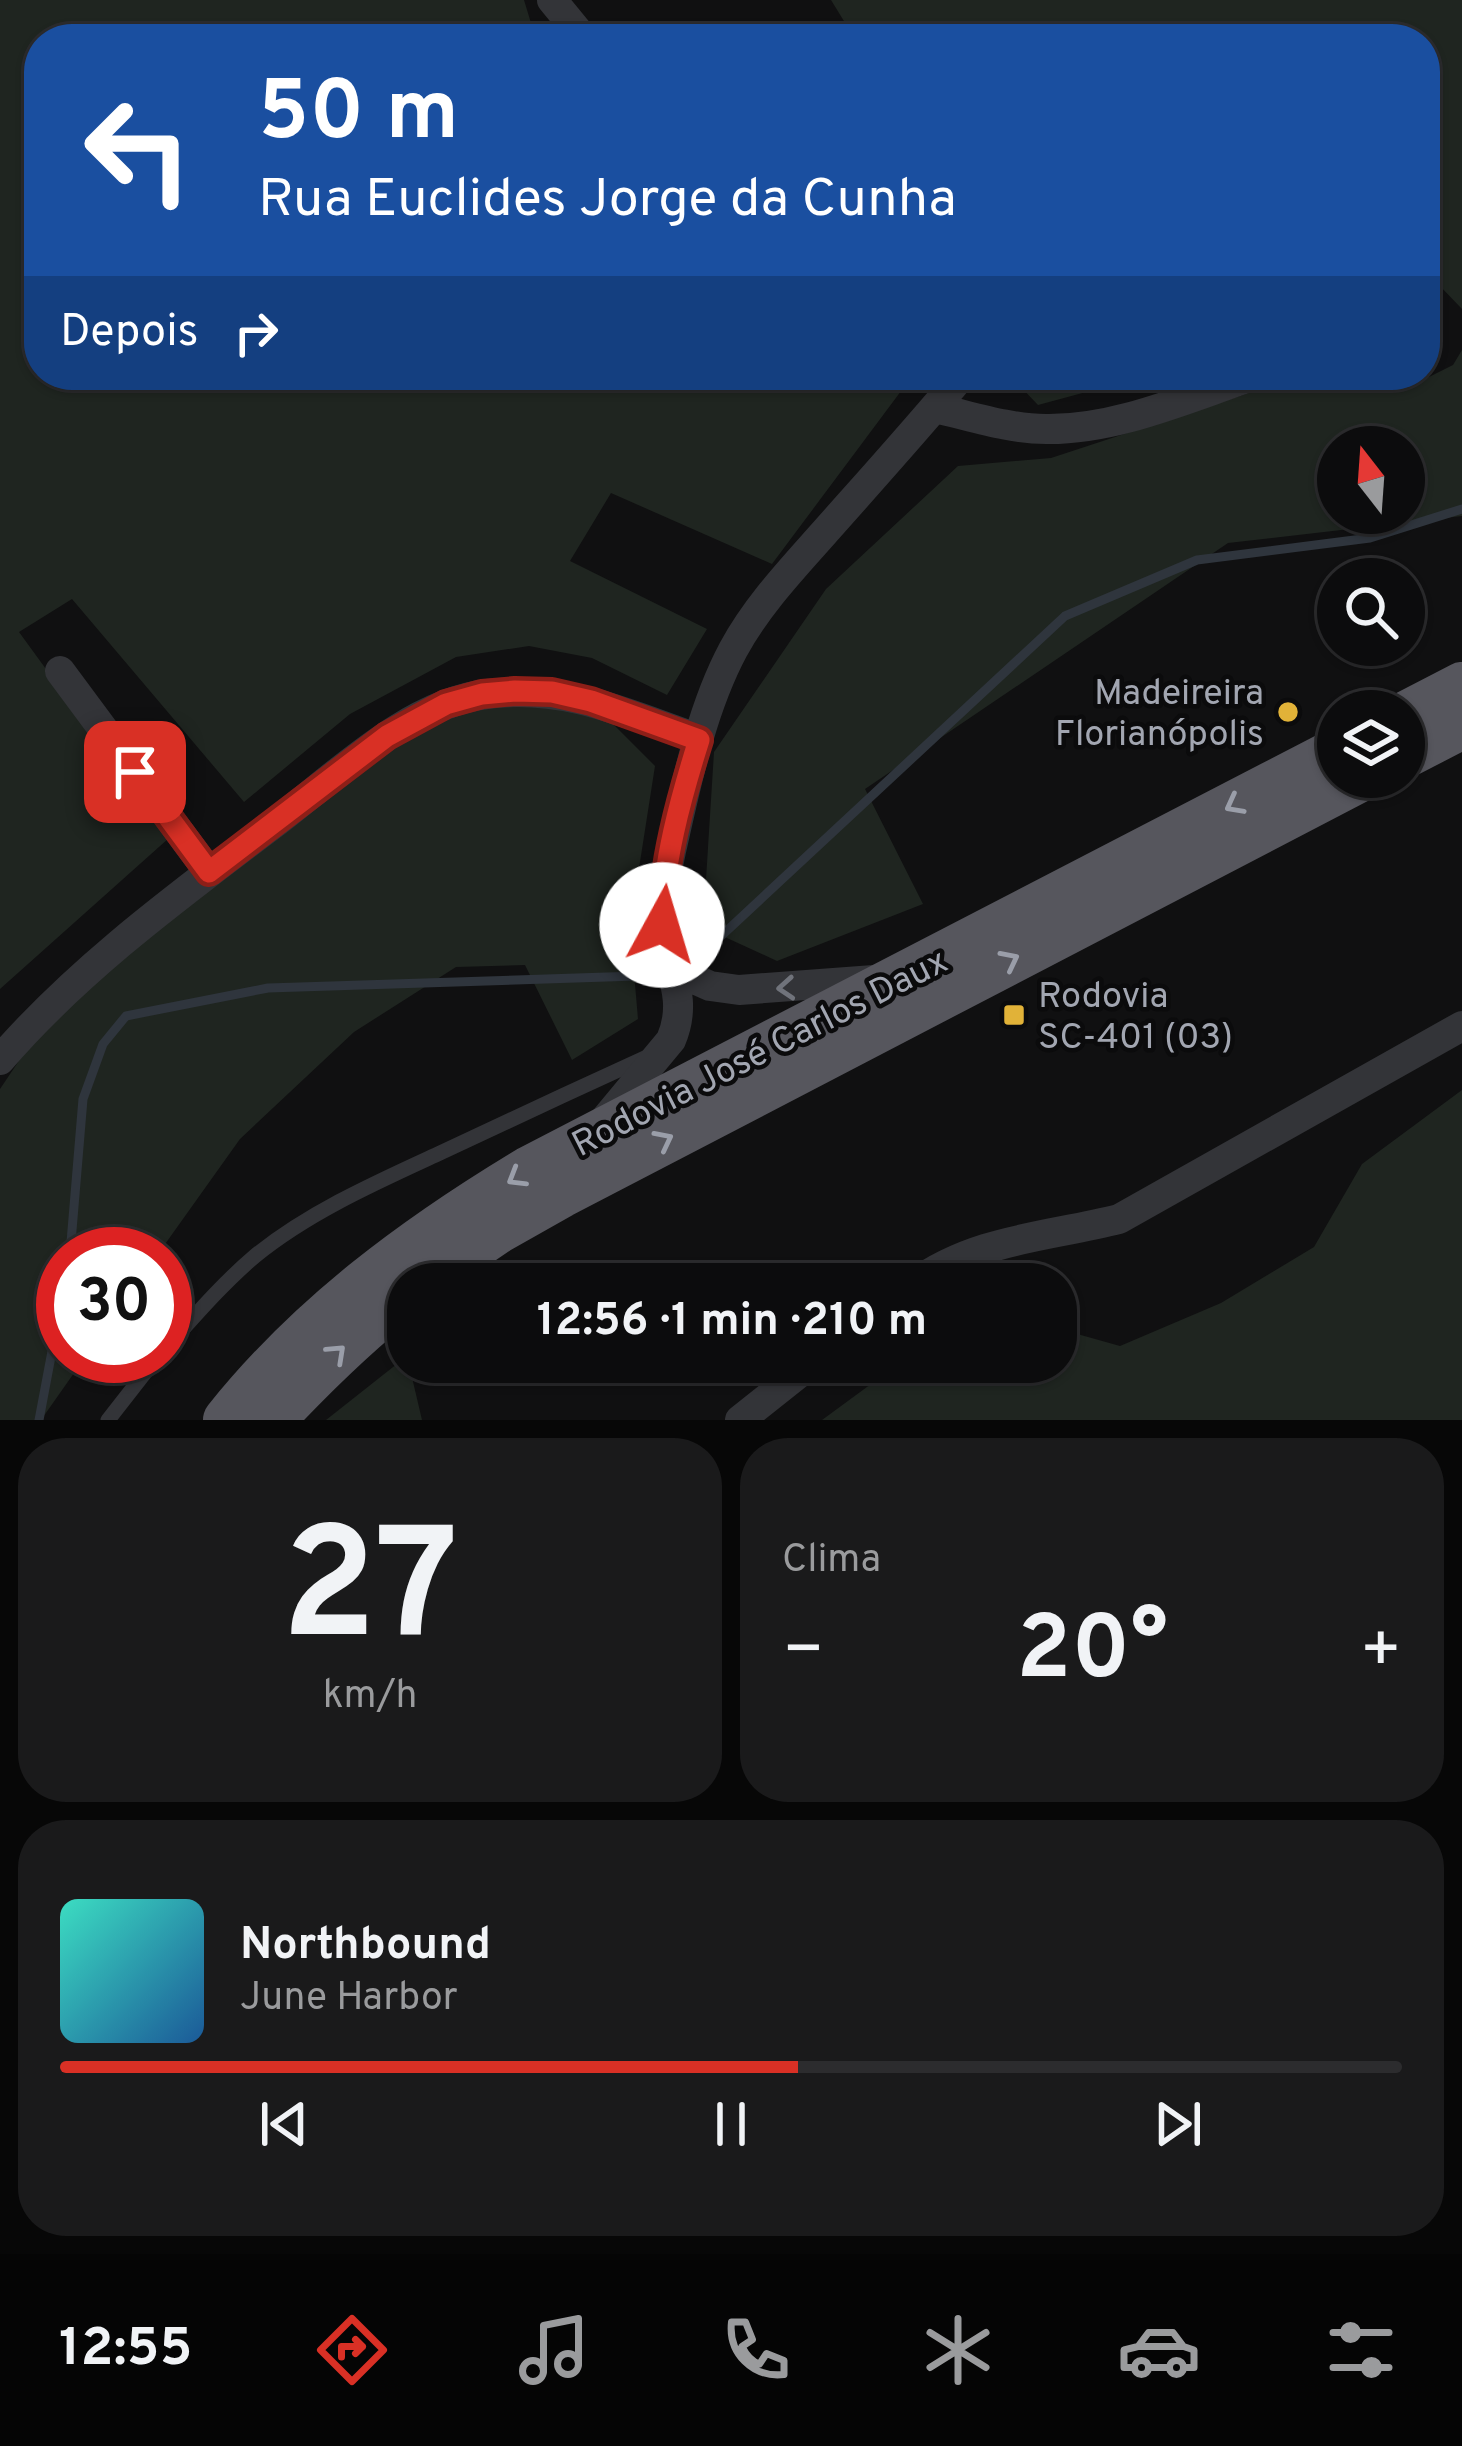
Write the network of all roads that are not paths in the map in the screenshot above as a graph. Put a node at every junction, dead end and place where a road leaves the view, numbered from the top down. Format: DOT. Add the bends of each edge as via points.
graph roads {
  1 [pos="552,0"];
  2 [pos="572,24"];
  3 [pos="950,390"];
  4 [pos="1210,390"];
  5 [pos="935,408"];
  6 [pos="60,671"];
  7 [pos="1462,686"];
  8 [pos="1425,705"];
  9 [pos="1462,725"];
  10 [pos="699,740"];
  11 [pos="1425,744"];
  12 [pos="1317,762"];
  13 [pos="1323,798"];
  14 [pos="209,872"];
  15 [pos="674,970"];
  16 [pos="902,978"];
  17 [pos="1462,1026"];
  18 [pos="663,1050"];
  19 [pos="0,1060"];
  20 [pos="591,1136"];
  21 [pos="448,1263"];
  22 [pos="948,1263"];
  23 [pos="387,1308"];
  24 [pos="192,1319"];
  25 [pos="137,1383"];
  26 [pos="787,1383"];
  27 [pos="108,1420"];
  28 [pos="227,1420"];
  29 [pos="271,1420"];
  30 [pos="740,1420"];
  1 -- 2 [label="street"];
  3 -- 5 [label="street"];
  4 -- 5 [label="street" via="1088,426 1045,429"];
  5 -- 10 [label="street" via="756,614 732,651"];
  6 -- 14 [label="street"];
  7 -- 8 [label="highway"];
  9 -- 11 [label="highway"];
  10 -- 14 [label="street" via="552,692 482,694 387,736"];
  10 -- 15 [label="street" via="662,897"];
  12 -- 16 [label="highway, Rodovia José Carlos Daux, one-way"];
  21 -- 13 [label="highway, Rodovia José Carlos Daux, one-way" via="561,1194"];
  14 -- 19 [label="street" via="90,969"];
  16 -- 15 [label="street, one-way" via="739,990"];
  15 -- 18 [label="street" via="677,1025"];
  16 -- 20 [label="highway, Rodovia José Carlos Daux"];
  17 -- 22 [label="street" via="1119,1219 993,1244"];
  18 -- 20 [label="street"];
  18 -- 24 [label="lane" via="317,1216 255,1256"];
  20 -- 28 [label="highway, Rodovia José Carlos Daux, one-way" via="478,1201 357,1288"];
  29 -- 23 [label="highway, one-way"];
  25 -- 27 [label="lane"];
  26 -- 30 [label="street"];
}
